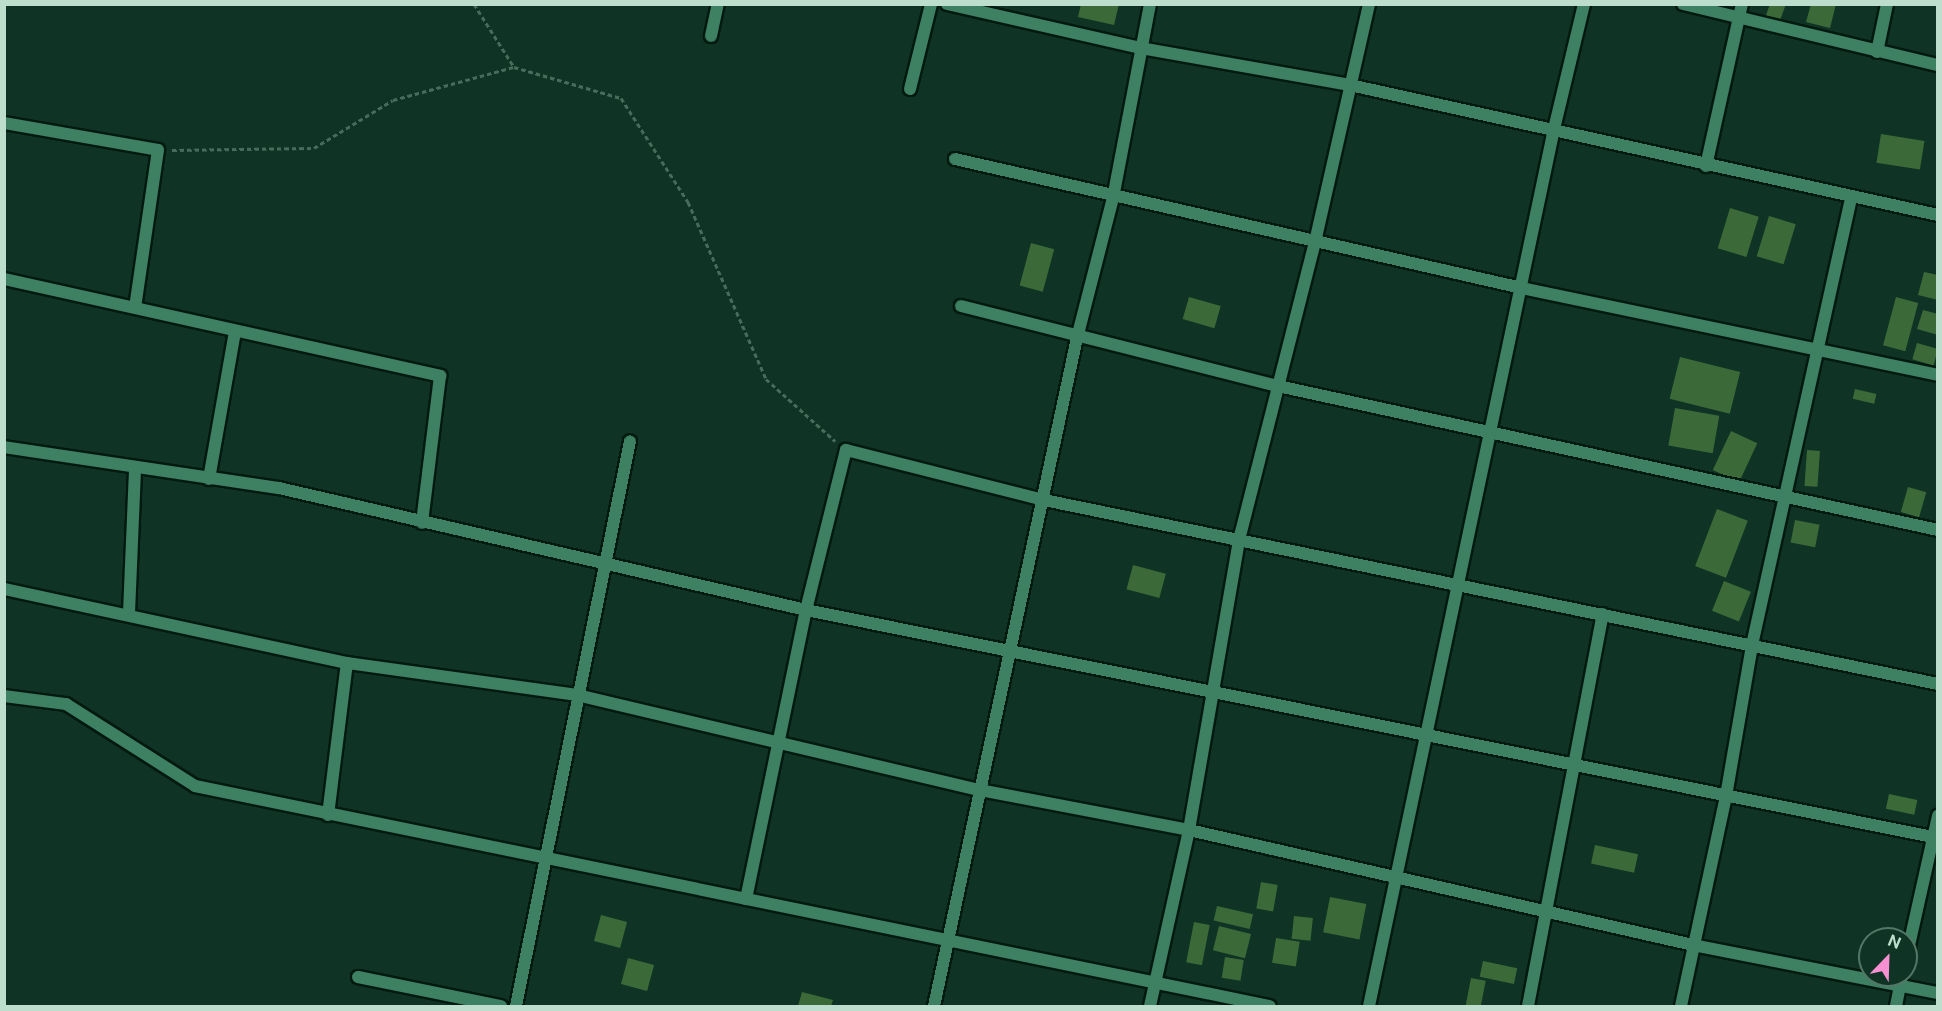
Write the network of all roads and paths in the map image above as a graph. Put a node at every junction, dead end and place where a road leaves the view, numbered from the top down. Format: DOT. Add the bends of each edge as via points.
graph roads {
  1 [pos="474,4"];
  2 [pos="718,4"];
  3 [pos="931,4"];
  4 [pos="947,4"];
  5 [pos="1150,4"];
  6 [pos="1369,4"];
  7 [pos="1584,4"];
  8 [pos="1683,4"];
  9 [pos="1742,4"];
  10 [pos="1887,4"];
  11 [pos="1740,18"];
  12 [pos="711,36"];
  13 [pos="1140,48"];
  14 [pos="1877,52"];
  15 [pos="1938,65"];
  16 [pos="514,68"];
  17 [pos="1350,85"];
  18 [pos="910,89"];
  19 [pos="4,123"];
  20 [pos="1554,129"];
  21 [pos="158,150"];
  22 [pos="955,159"];
  23 [pos="1706,166"];
  24 [pos="1113,198"];
  25 [pos="1851,199"];
  26 [pos="1938,215"];
  27 [pos="1315,242"];
  28 [pos="4,279"];
  29 [pos="1522,288"];
  30 [pos="961,306"];
  31 [pos="135,307"];
  32 [pos="235,331"];
  33 [pos="1077,338"];
  34 [pos="1815,351"];
  35 [pos="1938,375"];
  36 [pos="1278,386"];
  37 [pos="1491,434"];
  38 [pos="630,441"];
  39 [pos="4,447"];
  40 [pos="846,450"];
  41 [pos="135,468"];
  42 [pos="209,479"];
  43 [pos="1784,499"];
  44 [pos="1044,500"];
  45 [pos="422,523"];
  46 [pos="1938,530"];
  47 [pos="1239,540"];
  48 [pos="605,561"];
  49 [pos="1459,584"];
  50 [pos="4,589"];
  51 [pos="806,610"];
  52 [pos="129,613"];
  53 [pos="1603,614"];
  54 [pos="1752,645"];
  55 [pos="1010,651"];
  56 [pos="347,663"];
  57 [pos="1938,684"];
  58 [pos="1214,690"];
  59 [pos="578,695"];
  60 [pos="4,696"];
  61 [pos="1427,733"];
  62 [pos="776,742"];
  63 [pos="1575,765"];
  64 [pos="980,790"];
  65 [pos="1726,796"];
  66 [pos="328,815"];
  67 [pos="1938,816"];
  68 [pos="1189,830"];
  69 [pos="1935,838"];
  70 [pos="546,860"];
  71 [pos="1396,878"];
  72 [pos="746,899"];
  73 [pos="1548,913"];
  74 [pos="1914,927"];
  75 [pos="948,940"];
  76 [pos="1693,945"];
  77 [pos="1858,973"];
  78 [pos="358,977"];
  79 [pos="1155,983"];
  80 [pos="1918,986"];
  81 [pos="1900,987"];
  82 [pos="1938,993"];
  83 [pos="501,1006"];
  84 [pos="516,1006"];
  85 [pos="934,1006"];
  86 [pos="1150,1006"];
  87 [pos="1270,1006"];
  88 [pos="1369,1006"];
  89 [pos="1528,1006"];
  90 [pos="1681,1006"];
  91 [pos="1896,1006"];
  1 -- 16 [label="path"];
  2 -- 12 [label="street"];
  3 -- 18 [label="street"];
  4 -- 13 [label="street"];
  5 -- 13 [label="street"];
  6 -- 17 [label="street"];
  7 -- 20 [label="street"];
  8 -- 11 [label="street"];
  9 -- 11 [label="street"];
  10 -- 14 [label="street"];
  11 -- 14 [label="street"];
  11 -- 23 [label="street"];
  13 -- 17 [label="street"];
  13 -- 24 [label="street"];
  14 -- 15 [label="street"];
  16 -- 21 [label="path" via="393,100 314,148"];
  16 -- 40 [label="path" via="621,98 688,202 766,379"];
  17 -- 20 [label="street"];
  17 -- 27 [label="street"];
  19 -- 21 [label="street"];
  20 -- 23 [label="street"];
  20 -- 29 [label="street"];
  21 -- 31 [label="street"];
  22 -- 24 [label="street"];
  23 -- 25 [label="street"];
  24 -- 27 [label="street"];
  24 -- 33 [label="street"];
  25 -- 26 [label="street"];
  25 -- 34 [label="street"];
  27 -- 29 [label="street"];
  27 -- 36 [label="street"];
  28 -- 31 [label="street"];
  29 -- 34 [label="street"];
  29 -- 37 [label="street"];
  30 -- 33 [label="street"];
  31 -- 32 [label="street"];
  32 -- 42 [label="street"];
  32 -- 45 [label="street" via="440,376"];
  33 -- 36 [label="street"];
  33 -- 44 [label="street"];
  34 -- 35 [label="street"];
  34 -- 43 [label="street"];
  36 -- 37 [label="street"];
  36 -- 47 [label="street"];
  37 -- 43 [label="street"];
  37 -- 49 [label="street"];
  38 -- 48 [label="street"];
  39 -- 41 [label="street"];
  40 -- 44 [label="street"];
  40 -- 51 [label="street"];
  41 -- 42 [label="street"];
  41 -- 52 [label="street"];
  42 -- 45 [label="street" via="279,488"];
  43 -- 46 [label="street"];
  43 -- 54 [label="street"];
  44 -- 47 [label="street"];
  44 -- 55 [label="street"];
  45 -- 48 [label="street"];
  47 -- 49 [label="street"];
  47 -- 58 [label="street"];
  48 -- 51 [label="street"];
  48 -- 59 [label="street"];
  49 -- 53 [label="street"];
  49 -- 61 [label="street"];
  50 -- 52 [label="street"];
  51 -- 55 [label="street"];
  51 -- 62 [label="street"];
  52 -- 56 [label="street"];
  53 -- 54 [label="street"];
  53 -- 63 [label="street"];
  54 -- 57 [label="street"];
  54 -- 65 [label="street"];
  55 -- 58 [label="street"];
  55 -- 64 [label="street"];
  56 -- 59 [label="street"];
  56 -- 66 [label="street"];
  58 -- 61 [label="street"];
  58 -- 68 [label="street"];
  59 -- 62 [label="street"];
  59 -- 70 [label="street"];
  60 -- 66 [label="street" via="66,704 195,786"];
  61 -- 63 [label="street"];
  61 -- 71 [label="street"];
  62 -- 64 [label="street"];
  62 -- 72 [label="street"];
  63 -- 65 [label="street"];
  63 -- 73 [label="street"];
  64 -- 68 [label="street"];
  64 -- 75 [label="street"];
  65 -- 69 [label="street"];
  65 -- 76 [label="street"];
  66 -- 70 [label="street"];
  67 -- 69 [label="street"];
  68 -- 71 [label="street"];
  68 -- 79 [label="street"];
  69 -- 74 [label="street"];
  70 -- 72 [label="street"];
  70 -- 84 [label="street"];
  71 -- 73 [label="street"];
  71 -- 88 [label="street"];
  72 -- 75 [label="street"];
  73 -- 76 [label="street"];
  73 -- 89 [label="street"];
  75 -- 79 [label="street"];
  75 -- 85 [label="street"];
  76 -- 77 [label="street"];
  76 -- 90 [label="street"];
  78 -- 83 [label="street"];
  79 -- 86 [label="street"];
  79 -- 87 [label="street"];
  80 -- 82 [label="street"];
  81 -- 91 [label="street"];
}
